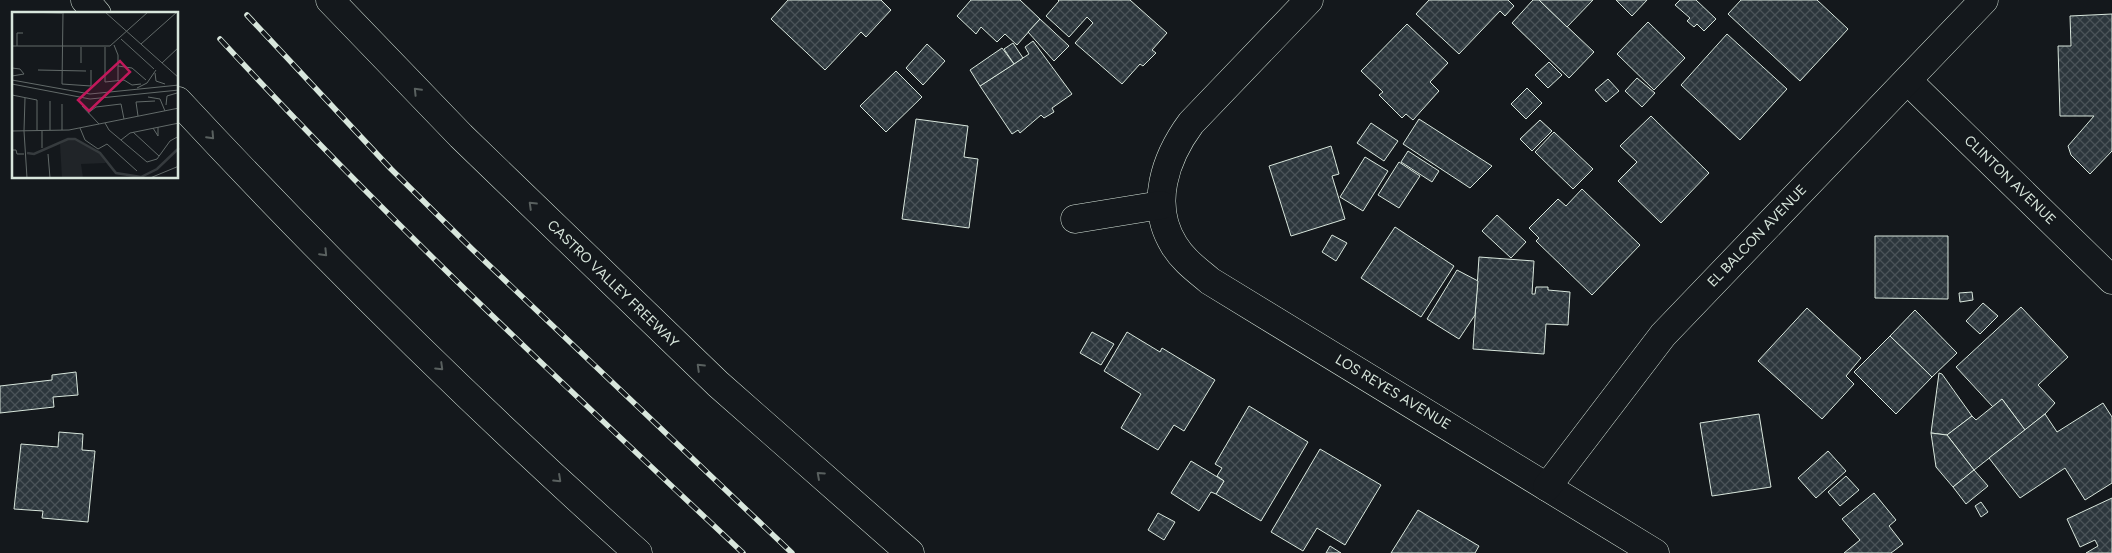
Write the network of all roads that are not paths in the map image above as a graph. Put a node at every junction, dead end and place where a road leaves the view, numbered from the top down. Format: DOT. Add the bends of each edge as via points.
graph roads {
  1 [pos="85,0"];
  2 [pos="330,0"];
  3 [pos="1309,0"];
  4 [pos="1984,0"];
  5 [pos="95,12"];
  6 [pos="1908,81"];
  7 [pos="179,102"];
  8 [pos="1161,205"];
  9 [pos="1075,218"];
  10 [pos="2112,280"];
  11 [pos="1547,487"];
  12 [pos="852,503"];
  13 [pos="638,553"];
  14 [pos="910,553"];
  15 [pos="931,553"];
  16 [pos="1655,553"];
  1 -- 5 [label="main road"];
  12 -- 2 [label="main road, CASTRO VALLEY FREEWAY, one-way" via="718,384 586,258 461,136"];
  3 -- 8 [label="main road, LOS REYES AVENUE" via="1178,140 1162,184"];
  4 -- 6 [label="main road, EL BALCON AVENUE"];
  6 -- 10 [label="main road, CLINTON AVENUE"];
  6 -- 11 [label="main road, EL BALCON AVENUE" via="1662,335"];
  7 -- 13 [label="main road, one-way" via="342,271"];
  8 -- 9 [label="main road"];
  8 -- 11 [label="main road, LOS REYES AVENUE" via="1165,226 1174,246 1210,281"];
  11 -- 16 [label="main road, LOS REYES AVENUE"];
  12 -- 14 [label="main road, CASTRO VALLEY FREEWAY"];
  12 -- 15 [label="main road"];
}
